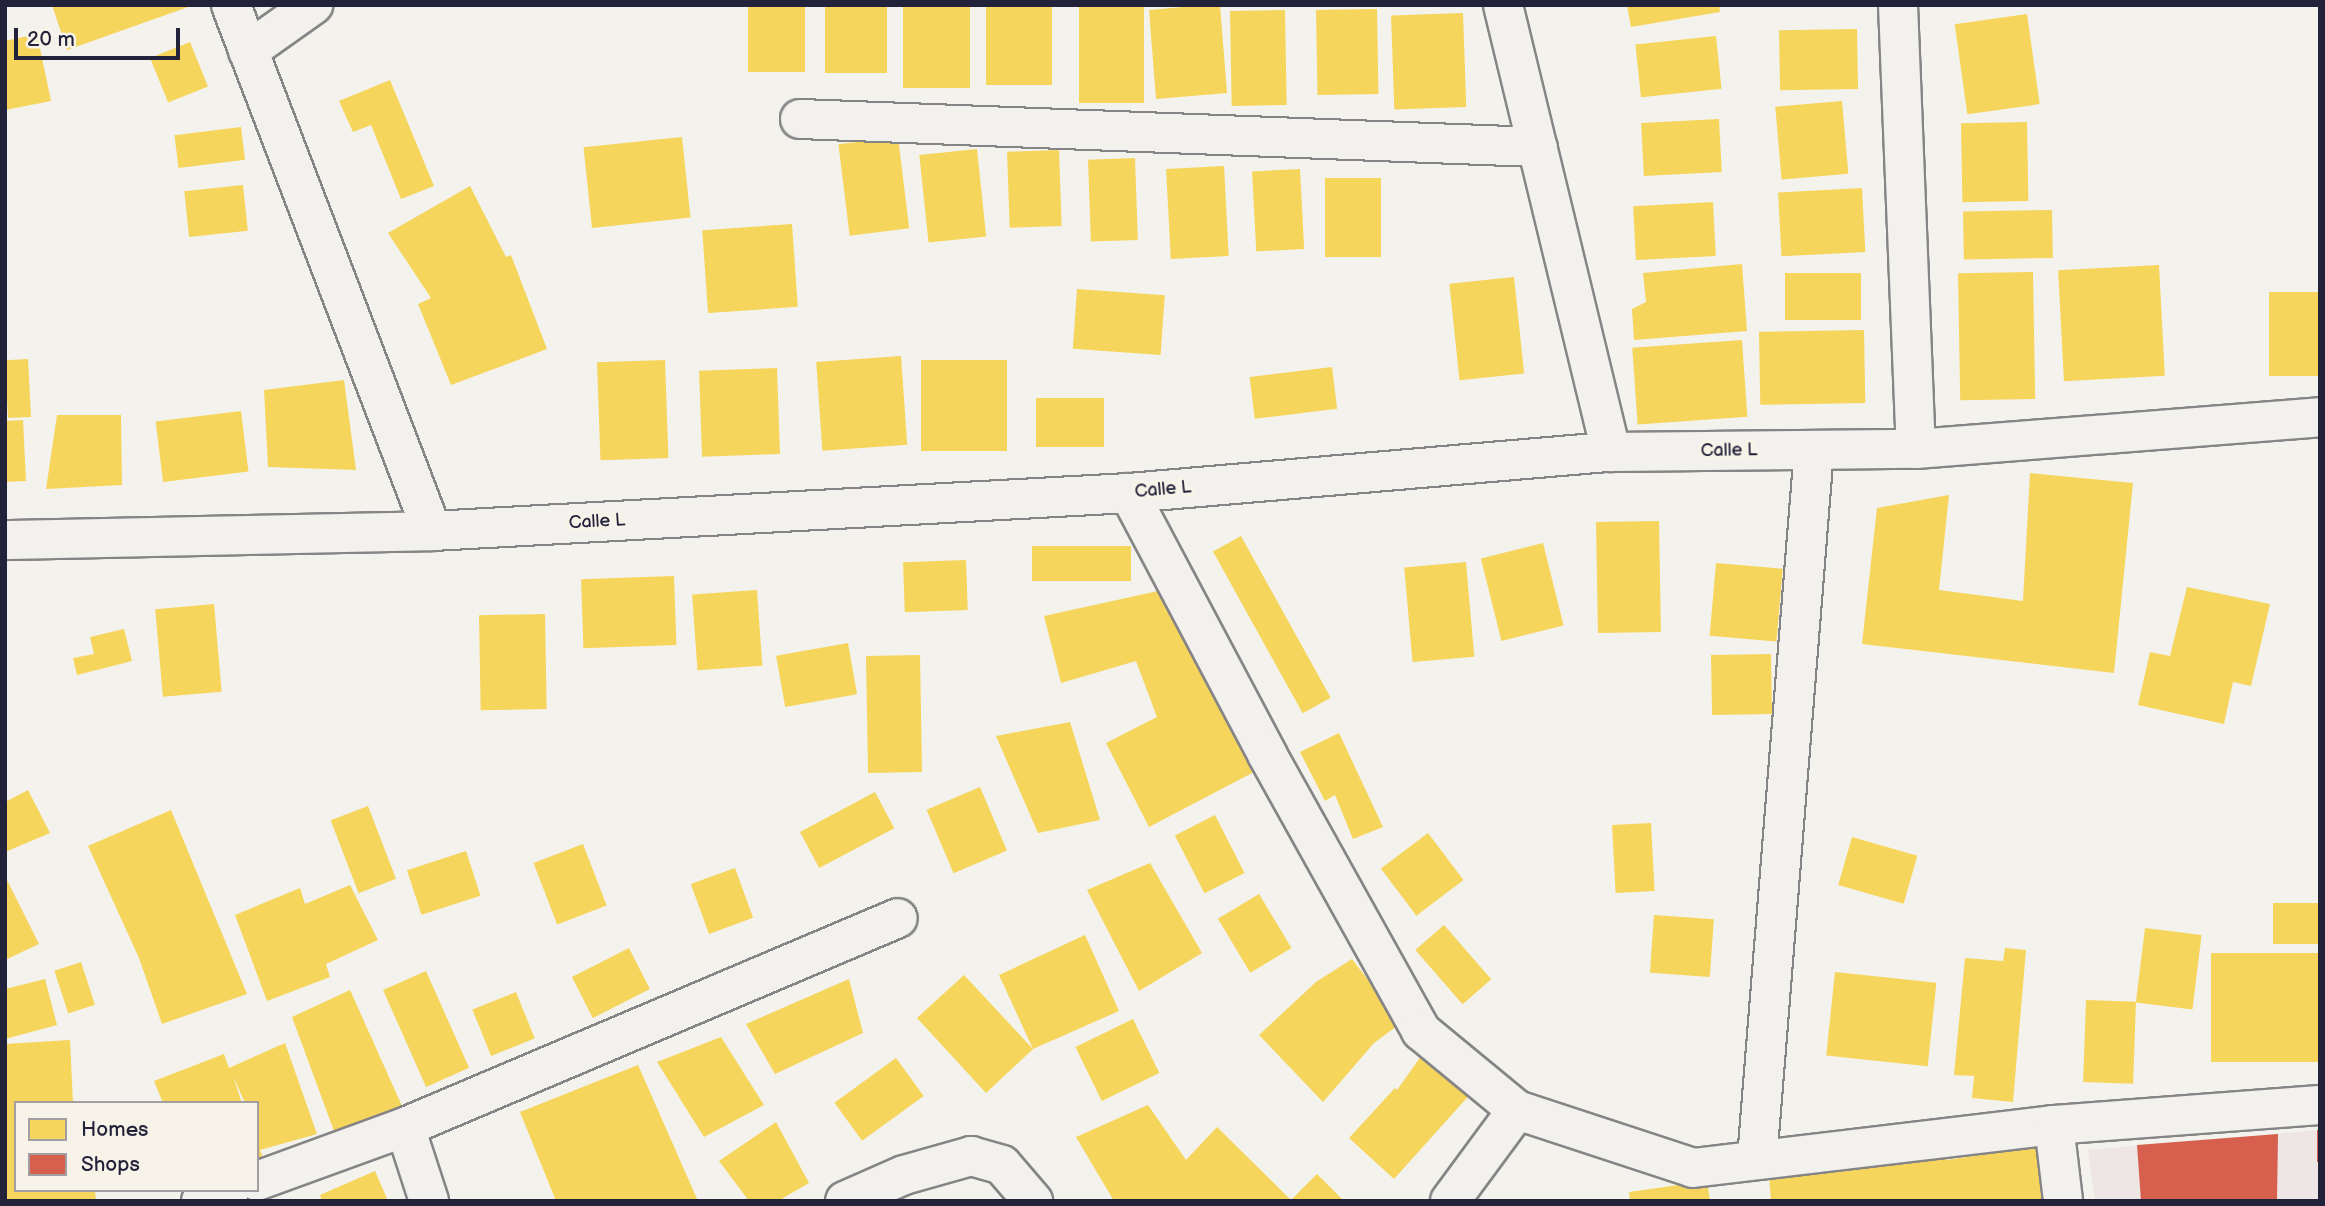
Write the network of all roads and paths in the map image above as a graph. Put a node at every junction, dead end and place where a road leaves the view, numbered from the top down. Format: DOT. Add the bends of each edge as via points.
graph roads {
  1 [pos="231,5"];
  2 [pos="313,5"];
  3 [pos="1503,5"];
  4 [pos="1898,5"];
  5 [pos="248,51"];
  6 [pos="800,119"];
  7 [pos="1537,147"];
  8 [pos="2320,417"];
  9 [pos="1916,449"];
  10 [pos="1814,450"];
  11 [pos="1611,452"];
  12 [pos="1129,493"];
  13 [pos="432,531"];
  14 [pos="5,540"];
  15 [pos="898,918"];
  16 [pos="2320,1105"];
  17 [pos="1517,1110"];
  18 [pos="2054,1125"];
  19 [pos="405,1127"];
  20 [pos="1757,1160"];
  21 [pos="259,1180"];
  22 [pos="225,1192"];
  23 [pos="201,1201"];
  24 [pos="429,1201"];
  25 [pos="845,1201"];
  26 [pos="1033,1201"];
  27 [pos="1450,1201"];
  28 [pos="2063,1201"];
  1 -- 5 [label="street"];
  2 -- 5 [label="street"];
  3 -- 7 [label="street"];
  4 -- 9 [label="street"];
  5 -- 13 [label="street"];
  6 -- 7 [label="street"];
  7 -- 11 [label="street"];
  8 -- 9 [label="street, Calle L"];
  9 -- 10 [label="street, Calle L"];
  10 -- 11 [label="street, Calle L"];
  10 -- 20 [label="street"];
  11 -- 12 [label="street, Calle L"];
  12 -- 13 [label="street, Calle L"];
  12 -- 17 [label="street" via="1267,754 1422,1031"];
  13 -- 14 [label="street, Calle L"];
  15 -- 19 [label="street"];
  16 -- 18 [label="street"];
  17 -- 20 [label="street" via="1693,1168"];
  17 -- 27 [label="street"];
  18 -- 20 [label="street"];
  18 -- 28 [label="street"];
  19 -- 21 [label="street"];
  19 -- 24 [label="street"];
  22 -- 23 [label="street"];
  25 -- 26 [label="street" via="904,1175 971,1156 1002,1166"];
}
